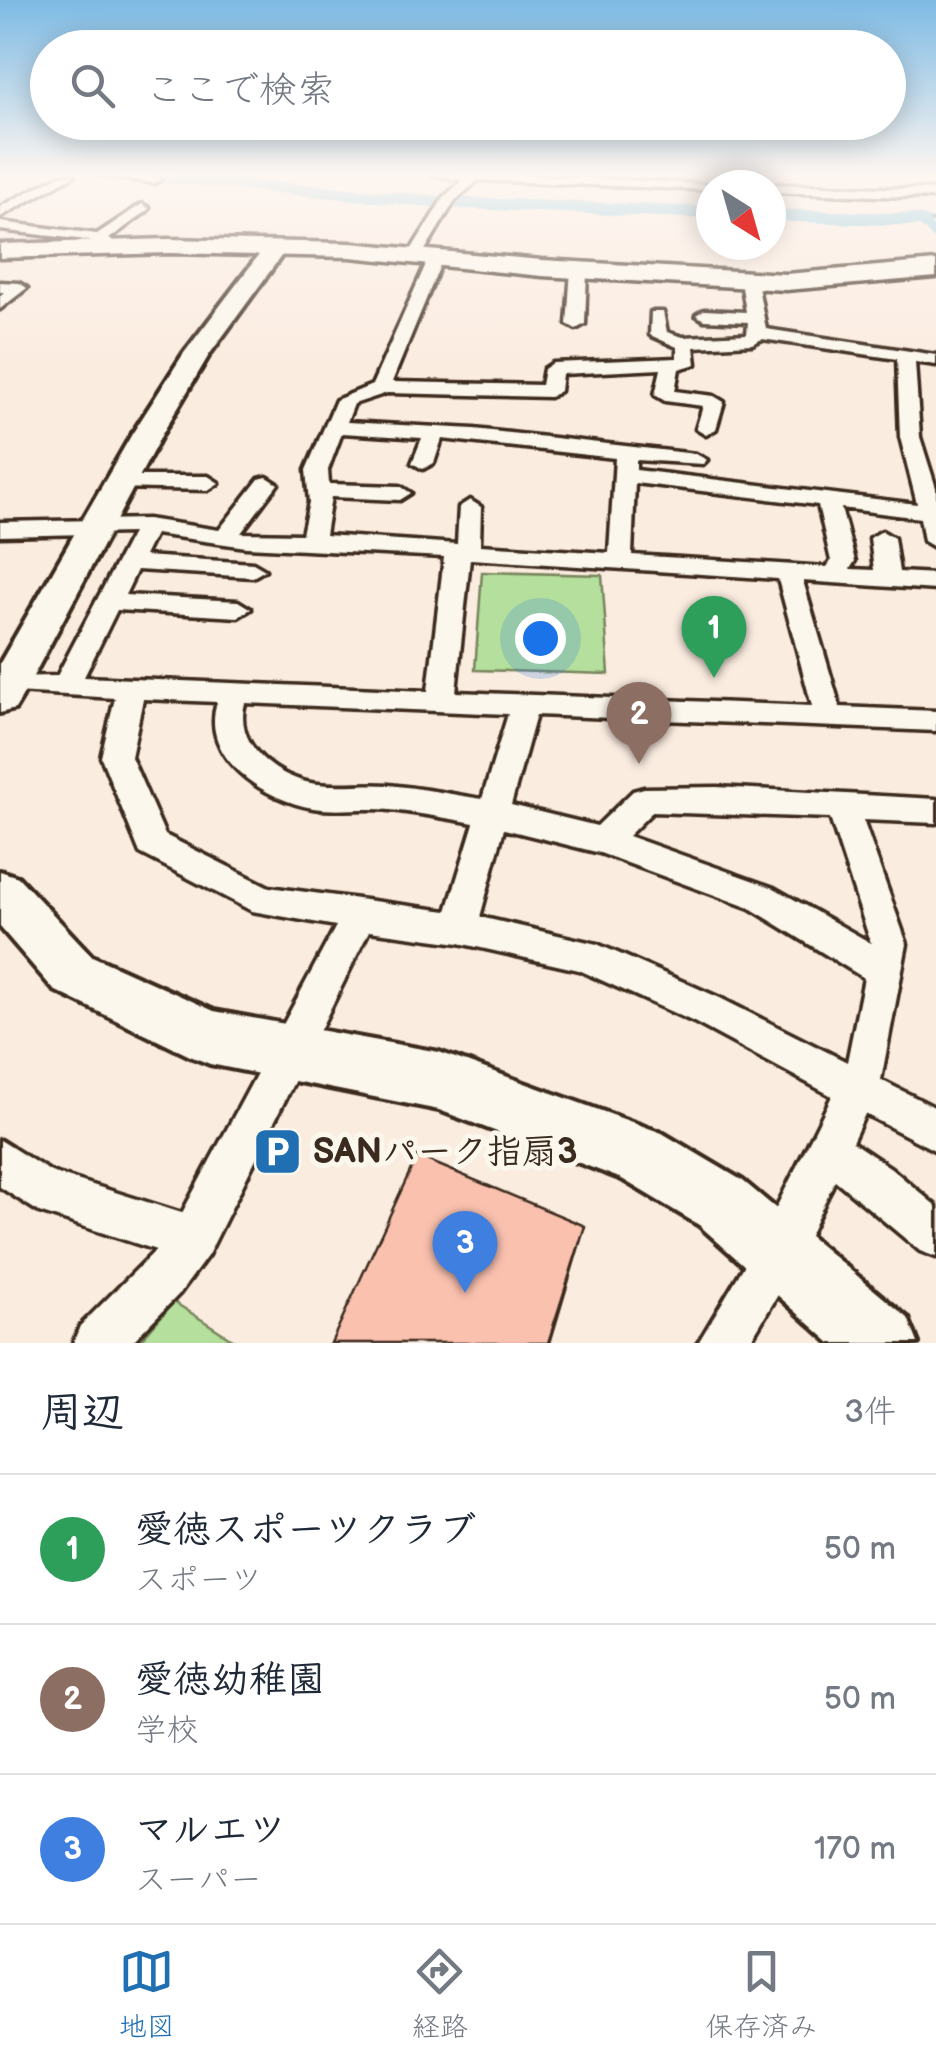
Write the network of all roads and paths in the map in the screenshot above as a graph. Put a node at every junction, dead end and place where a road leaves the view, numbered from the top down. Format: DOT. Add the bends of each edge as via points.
graph roads {
  1 [pos="75,238"];
  2 [pos="114,238"];
  3 [pos="433,238"];
  4 [pos="109,243"];
  5 [pos="276,248"];
  6 [pos="0,250"];
  7 [pos="425,256"];
  8 [pos="936,269"];
  9 [pos="579,270"];
  10 [pos="749,281"];
  11 [pos="0,287"];
  12 [pos="0,304"];
  13 [pos="704,315"];
  14 [pos="657,316"];
  15 [pos="576,324"];
  16 [pos="756,325"];
  17 [pos="681,354"];
  18 [pos="760,356"];
  19 [pos="906,357"];
  20 [pos="936,360"];
  21 [pos="474,365"];
  22 [pos="381,387"];
  23 [pos="475,408"];
  24 [pos="335,428"];
  25 [pos="706,429"];
  26 [pos="434,433"];
  27 [pos="696,460"];
  28 [pos="424,463"];
  29 [pos="928,463"];
  30 [pos="626,464"];
  31 [pos="120,483"];
  32 [pos="208,483"];
  33 [pos="267,484"];
  34 [pos="318,490"];
  35 [pos="400,492"];
  36 [pos="828,499"];
  37 [pos="470,507"];
  38 [pos="928,512"];
  39 [pos="97,524"];
  40 [pos="147,526"];
  41 [pos="0,528"];
  42 [pos="224,538"];
  43 [pos="882,538"];
  44 [pos="312,542"];
  45 [pos="936,542"];
  46 [pos="463,552"];
  47 [pos="128,562"];
  48 [pos="620,563"];
  49 [pos="253,570"];
  50 [pos="789,575"];
  51 [pos="832,578"];
  52 [pos="888,581"];
  53 [pos="936,582"];
  54 [pos="108,602"];
  55 [pos="238,610"];
  56 [pos="65,686"];
  57 [pos="131,689"];
  58 [pos="4,692"];
  59 [pos="234,693"];
  60 [pos="441,702"];
  61 [pos="525,705"];
  62 [pos="829,717"];
  63 [pos="936,721"];
  64 [pos="844,809"];
  65 [pos="936,811"];
  66 [pos="492,813"];
  67 [pos="603,841"];
  68 [pos="0,892"];
  69 [pos="360,914"];
  70 [pos="458,928"];
  71 [pos="884,970"];
  72 [pos="288,1052"];
  73 [pos="855,1090"];
  74 [pos="936,1130"];
  75 [pos="827,1150"];
  76 [pos="0,1161"];
  77 [pos="936,1236"];
  78 [pos="192,1238"];
  79 [pos="778,1252"];
  80 [pos="97,1343"];
  81 [pos="722,1343"];
  82 [pos="883,1343"];
  1 -- 4 [label="street"];
  2 -- 4 [label="street"];
  3 -- 7 [label="street"];
  4 -- 5 [label="main road"];
  4 -- 6 [label="main road"];
  5 -- 7 [label="main road"];
  5 -- 31 [label="street" via="197,353"];
  7 -- 9 [label="main road"];
  7 -- 22 [label="street"];
  8 -- 10 [label="main road"];
  9 -- 10 [label="main road"];
  9 -- 15 [label="street"];
  10 -- 16 [label="street"];
  11 -- 12 [label="street" via="19,288"];
  13 -- 16 [label="street"];
  14 -- 17 [label="street" via="659,335"];
  16 -- 17 [label="street" via="752,338"];
  16 -- 19 [label="street"];
  17 -- 18 [label="street"];
  17 -- 23 [label="street" via="553,368 550,391"];
  17 -- 25 [label="street" via="665,395 714,402"];
  19 -- 20 [label="street"];
  19 -- 29 [label="street" via="910,436"];
  21 -- 23 [label="street"];
  22 -- 23 [label="street"];
  22 -- 24 [label="street" via="346,400"];
  23 -- 26 [label="street"];
  23 -- 30 [label="street"];
  24 -- 26 [label="street"];
  24 -- 34 [label="street" via="317,470"];
  26 -- 28 [label="street"];
  27 -- 30 [label="street"];
  29 -- 38 [label="street"];
  30 -- 36 [label="street"];
  30 -- 48 [label="street"];
  31 -- 32 [label="street"];
  31 -- 39 [label="street"];
  33 -- 42 [label="street"];
  34 -- 35 [label="street"];
  34 -- 44 [label="street"];
  36 -- 38 [label="street"];
  36 -- 51 [label="street" via="842,561"];
  37 -- 46 [label="street"];
  38 -- 45 [label="street"];
  39 -- 40 [label="street"];
  39 -- 41 [label="street"];
  39 -- 58 [label="street"];
  40 -- 42 [label="street"];
  40 -- 47 [label="street"];
  42 -- 44 [label="street"];
  43 -- 52 [label="street"];
  44 -- 46 [label="street"];
  46 -- 48 [label="street"];
  46 -- 60 [label="street"];
  47 -- 49 [label="street"];
  47 -- 54 [label="street"];
  48 -- 50 [label="street"];
  50 -- 51 [label="street"];
  50 -- 62 [label="street"];
  51 -- 52 [label="street"];
  52 -- 53 [label="street"];
  54 -- 55 [label="street"];
  54 -- 56 [label="street"];
  56 -- 57 [label="street"];
  56 -- 58 [label="street"];
  57 -- 59 [label="street"];
  57 -- 69 [label="street" via="116,756 152,844 264,901"];
  59 -- 60 [label="street"];
  59 -- 66 [label="street" via="226,719 236,749 260,776 313,796 387,796"];
  60 -- 61 [label="street"];
  61 -- 62 [label="street"];
  61 -- 66 [label="street"];
  62 -- 63 [label="street"];
  64 -- 65 [label="street"];
  64 -- 67 [label="street" via="644,800"];
  64 -- 71 [label="street" via="889,944"];
  66 -- 67 [label="street"];
  66 -- 70 [label="street"];
  67 -- 71 [label="street" via="762,898"];
  68 -- 72 [label="street" via="74,973 210,1037"];
  69 -- 70 [label="street"];
  69 -- 72 [label="street"];
  70 -- 73 [label="street" via="584,955 707,1010"];
  71 -- 73 [label="street" via="865,1071"];
  72 -- 78 [label="street"];
  72 -- 79 [label="street" via="439,1081 640,1154 721,1202"];
  73 -- 74 [label="street"];
  73 -- 75 [label="street"];
  75 -- 77 [label="street"];
  75 -- 79 [label="street"];
  76 -- 78 [label="street" via="39,1190"];
  78 -- 80 [label="street" via="164,1277"];
  79 -- 81 [label="street"];
  79 -- 82 [label="street"];
}
